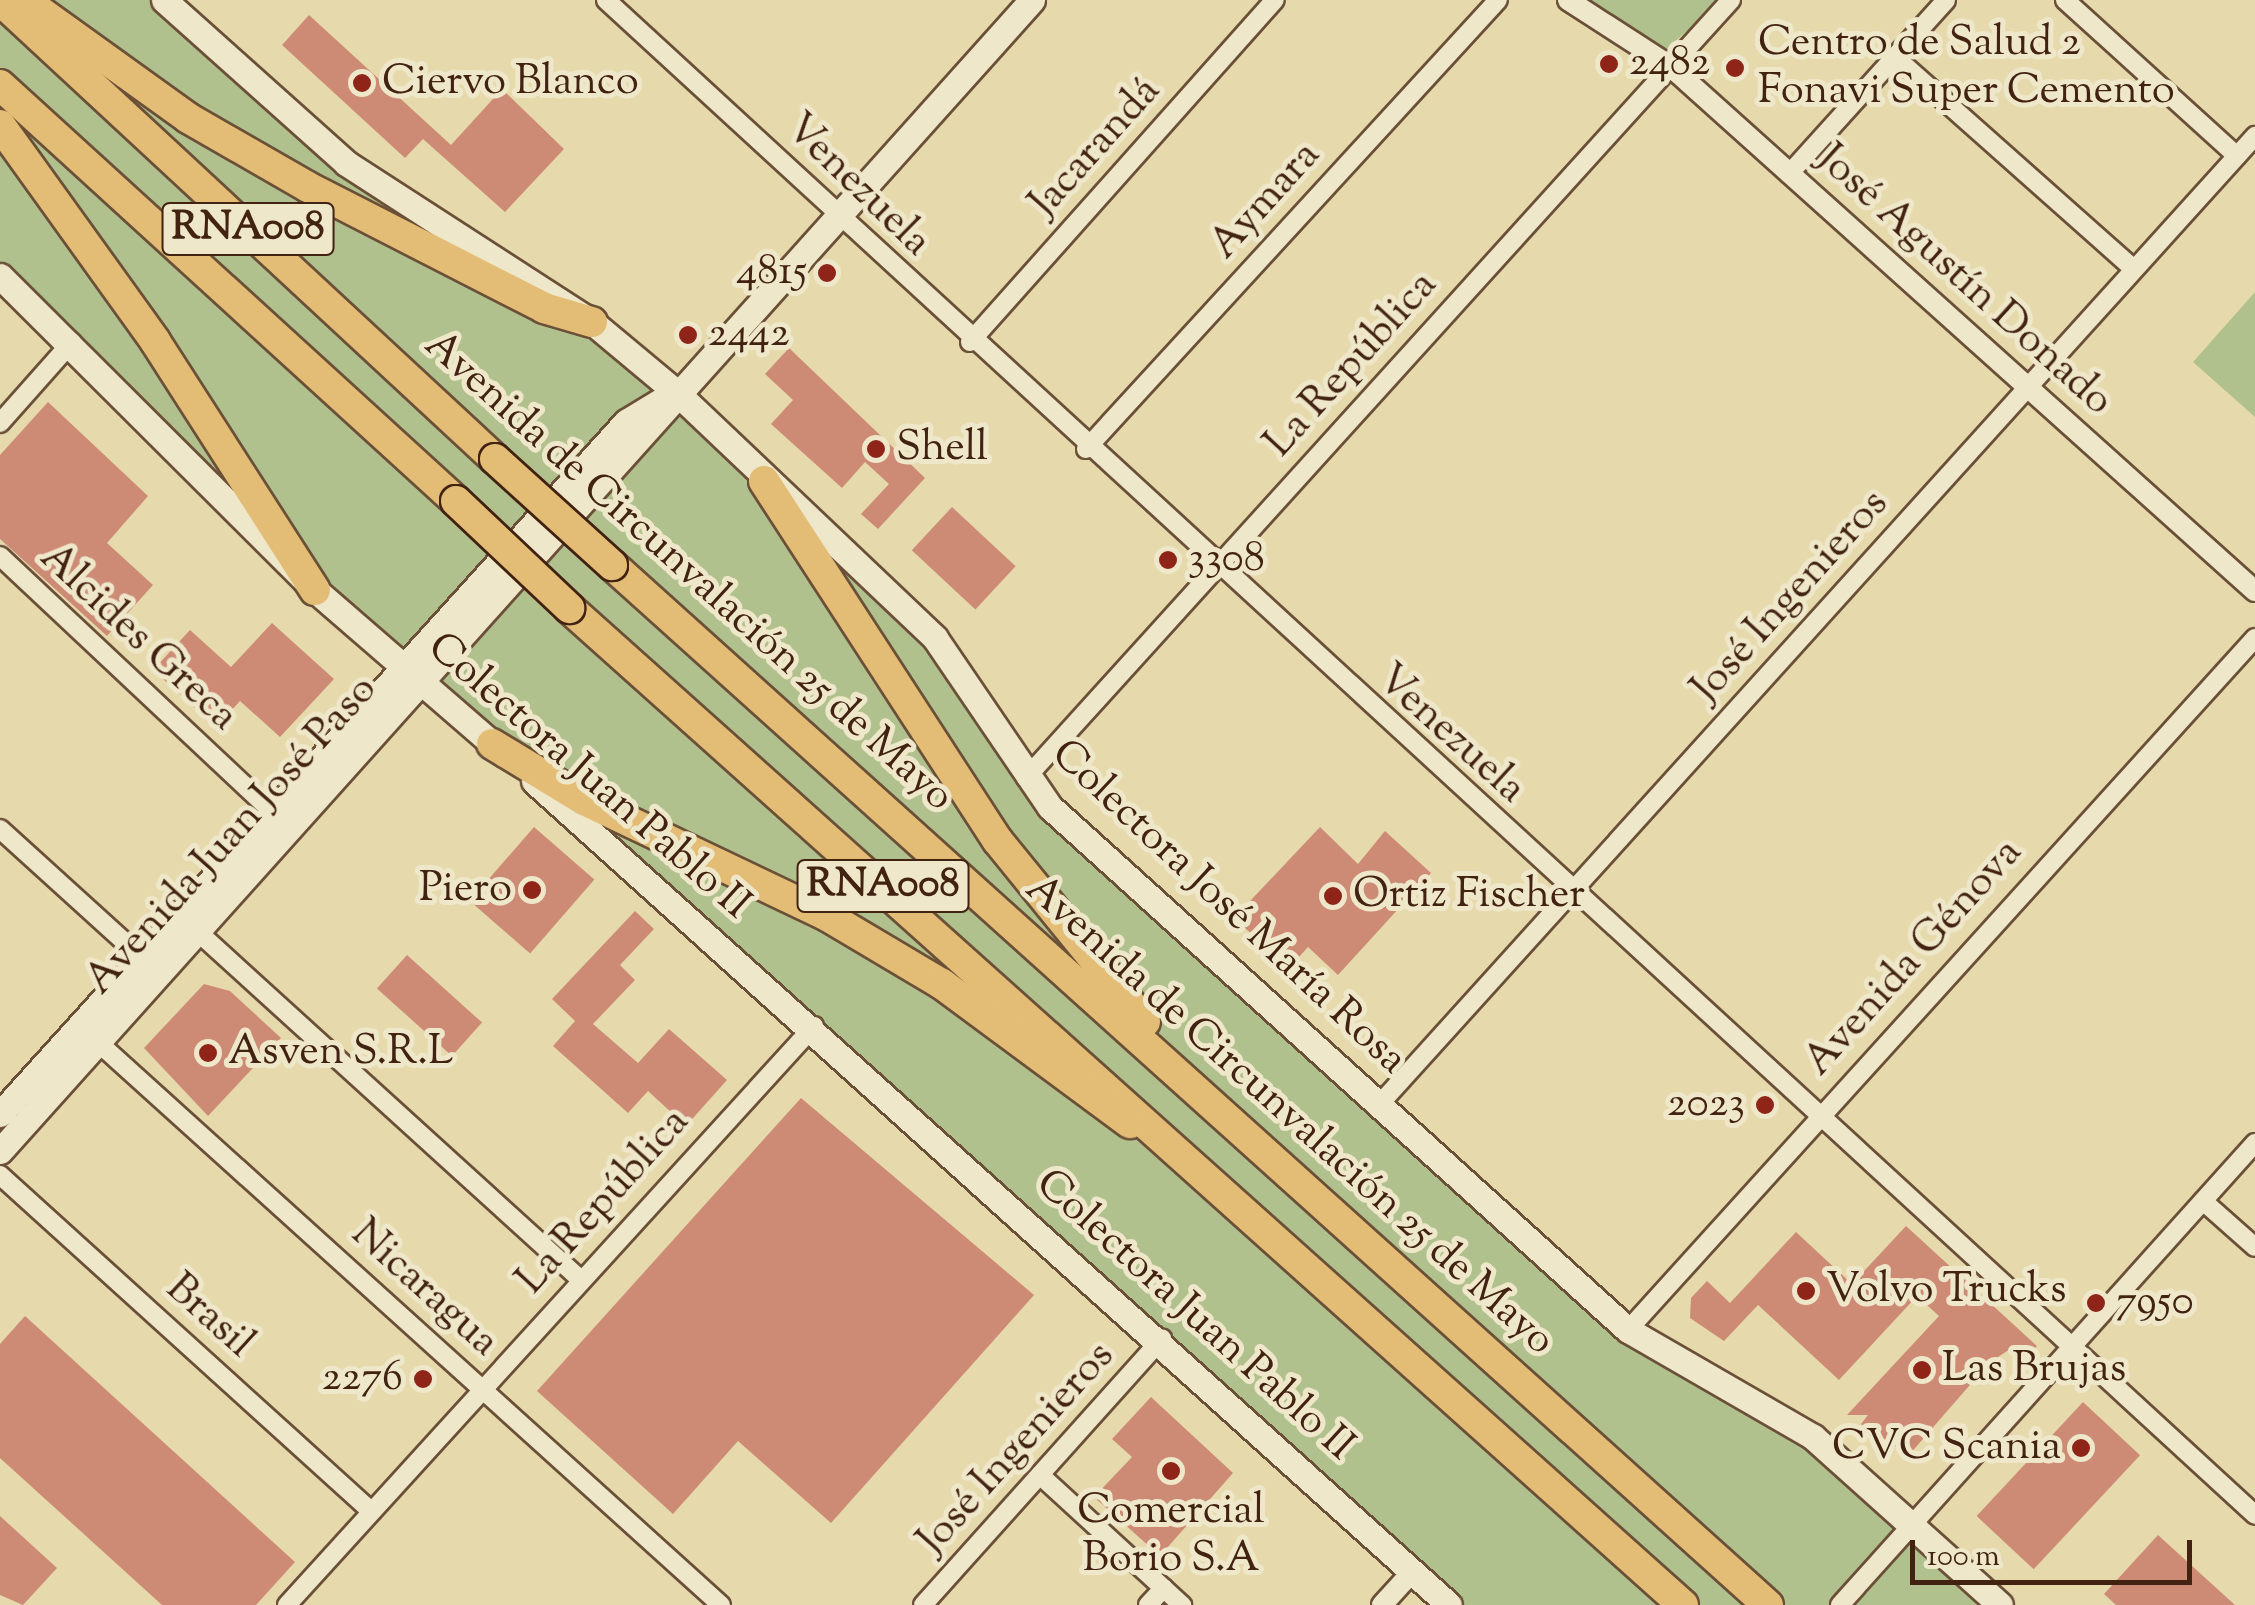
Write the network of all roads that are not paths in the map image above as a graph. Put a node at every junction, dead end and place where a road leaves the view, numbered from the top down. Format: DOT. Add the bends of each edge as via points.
graph roads {
  1 [pos="0,0"];
  2 [pos="24,0"];
  3 [pos="164,0"];
  4 [pos="606,0"];
  5 [pos="1032,0"];
  6 [pos="1275,0"];
  7 [pos="1498,0"];
  8 [pos="1568,0"];
  9 [pos="1731,0"];
  10 [pos="1946,0"];
  11 [pos="2066,0"];
  12 [pos="1895,57"];
  13 [pos="1670,66"];
  14 [pos="0,86"];
  15 [pos="0,125"];
  16 [pos="2255,136"];
  17 [pos="2237,156"];
  18 [pos="1789,174"];
  19 [pos="834,218"];
  20 [pos="2134,270"];
  21 [pos="0,276"];
  22 [pos="592,322"];
  23 [pos="72,342"];
  24 [pos="970,342"];
  25 [pos="2027,388"];
  26 [pos="676,392"];
  27 [pos="0,423"];
  28 [pos="1086,449"];
  29 [pos="764,482"];
  30 [pos="0,556"];
  31 [pos="1216,568"];
  32 [pos="315,590"];
  33 [pos="2255,591"];
  34 [pos="2255,638"];
  35 [pos="402,668"];
  36 [pos="422,686"];
  37 [pos="492,744"];
  38 [pos="1026,778"];
  39 [pos="272,812"];
  40 [pos="0,829"];
  41 [pos="1571,892"];
  42 [pos="198,932"];
  43 [pos="150,966"];
  44 [pos="814,1026"];
  45 [pos="89,1034"];
  46 [pos="1172,1061"];
  47 [pos="1378,1106"];
  48 [pos="0,1114"];
  49 [pos="1819,1119"];
  50 [pos="2255,1144"];
  51 [pos="0,1151"];
  52 [pos="1197,1163"];
  53 [pos="0,1175"];
  54 [pos="2203,1201"];
  55 [pos="2255,1248"];
  56 [pos="580,1280"];
  57 [pos="1628,1330"];
  58 [pos="1162,1339"];
  59 [pos="2070,1348"];
  60 [pos="482,1388"];
  61 [pos="1040,1475"];
  62 [pos="371,1511"];
  63 [pos="2255,1514"];
  64 [pos="1912,1525"];
  65 [pos="1413,1570"];
  66 [pos="1164,1588"];
  67 [pos="287,1605"];
  68 [pos="721,1605"];
  69 [pos="923,1605"];
  70 [pos="1148,1605"];
  71 [pos="1182,1605"];
  72 [pos="1382,1605"];
  73 [pos="1450,1605"];
  74 [pos="1683,1605"];
  75 [pos="1768,1605"];
  76 [pos="1840,1605"];
  77 [pos="2000,1605"];
  1 -- 46 [label="highway, Avenida de Circunvalación 25 de Mayo / RNA008, bridge" via="612,565"];
  2 -- 22 [label="highway" via="188,118 308,187 544,308"];
  3 -- 22 [label="main road, Colectora José María Rosa" via="346,163"];
  4 -- 19 [label="street, Venezuela" via="821,195"];
  5 -- 19 [label="main road, Avenida Juan José Paso"];
  6 -- 24 [label="street, Jacarandá"];
  7 -- 28 [label="street, Aymara"];
  8 -- 13 [label="street, José Agustín Donado"];
  9 -- 13 [label="street, La República"];
  10 -- 12 [label="street"];
  11 -- 17 [label="street"];
  12 -- 18 [label="street"];
  12 -- 20 [label="street"];
  13 -- 18 [label="street, José Agustín Donado"];
  13 -- 31 [label="street, La República"];
  14 -- 52 [label="highway, RNA008, bridge" via="570,608"];
  15 -- 32 [label="highway" via="155,340"];
  16 -- 17 [label="street, José Ingenieros"];
  17 -- 20 [label="street, José Ingenieros"];
  18 -- 25 [label="street, José Agustín Donado"];
  19 -- 24 [label="street, Venezuela"];
  19 -- 26 [label="main road, Avenida Juan José Paso"];
  20 -- 25 [label="street, José Ingenieros"];
  21 -- 23 [label="main road, Colectora Juan Pablo II"];
  22 -- 26 [label="main road, Colectora José María Rosa"];
  23 -- 27 [label="street"];
  23 -- 32 [label="main road, Colectora Juan Pablo II"];
  24 -- 28 [label="street, Venezuela"];
  25 -- 33 [label="street, José Agustín Donado"];
  25 -- 41 [label="street, José Ingenieros"];
  26 -- 29 [label="main road, Colectora José María Rosa"];
  26 -- 35 [label="main road, Avenida Juan José Paso" via="626,422"];
  26 -- 36 [label="main road, Avenida Juan José Paso" via="646,440"];
  28 -- 31 [label="street, Venezuela"];
  29 -- 38 [label="main road, Colectora José María Rosa" via="935,638"];
  29 -- 46 [label="highway" via="998,841 1113,975"];
  30 -- 39 [label="street, Alcides Greca"];
  31 -- 38 [label="street, La República"];
  31 -- 41 [label="street, Venezuela"];
  32 -- 35 [label="main road, Colectora Juan Pablo II"];
  34 -- 49 [label="street, Avenida Génova"];
  35 -- 36 [label="main road, Colectora Juan Pablo II"];
  35 -- 39 [label="main road, Avenida Juan José Paso"];
  36 -- 37 [label="main road, Colectora Juan Pablo II"];
  36 -- 42 [label="main road, Avenida Juan José Paso"];
  37 -- 44 [label="main road, Colectora Juan Pablo II"];
  37 -- 52 [label="highway" via="584,800 829,916"];
  38 -- 47 [label="main road, Colectora José María Rosa"];
  39 -- 43 [label="main road, Avenida Juan José Paso"];
  40 -- 43 [label="street"];
  41 -- 47 [label="street, José Ingenieros"];
  41 -- 49 [label="street, Venezuela"];
  42 -- 43 [label="main road, Avenida Juan José Paso"];
  42 -- 56 [label="street"];
  43 -- 45 [label="main road, Avenida Juan José Paso"];
  44 -- 56 [label="street, La República"];
  44 -- 58 [label="main road, Colectora Juan Pablo II"];
  45 -- 48 [label="main road, Avenida Juan José Paso"];
  45 -- 51 [label="main road, Avenida Juan José Paso"];
  45 -- 60 [label="street, Nicaragua"];
  46 -- 75 [label="highway, Avenida de Circunvalación 25 de Mayo / RNA008"];
  47 -- 57 [label="main road, Colectora José María Rosa"];
  49 -- 57 [label="street, Avenida Génova"];
  49 -- 59 [label="street, Venezuela"];
  50 -- 54 [label="street"];
  52 -- 74 [label="highway, RNA008"];
  53 -- 62 [label="street, Brasil"];
  54 -- 55 [label="street"];
  54 -- 59 [label="street"];
  56 -- 60 [label="street, La República"];
  57 -- 64 [label="main road, Colectora José María Rosa" via="1813,1437"];
  58 -- 61 [label="street, José Ingenieros"];
  58 -- 65 [label="main road, Colectora Juan Pablo II"];
  59 -- 63 [label="street, Venezuela"];
  59 -- 64 [label="street"];
  60 -- 62 [label="street, La República"];
  60 -- 68 [label="street, Nicaragua"];
  61 -- 66 [label="street"];
  61 -- 69 [label="street, José Ingenieros"];
  62 -- 67 [label="street, La República"];
  64 -- 76 [label="street"];
  64 -- 77 [label="main road, Colectora José María Rosa"];
  65 -- 72 [label="street"];
  65 -- 73 [label="main road, Colectora Juan Pablo II"];
  66 -- 70 [label="street"];
  66 -- 71 [label="street"];
}
